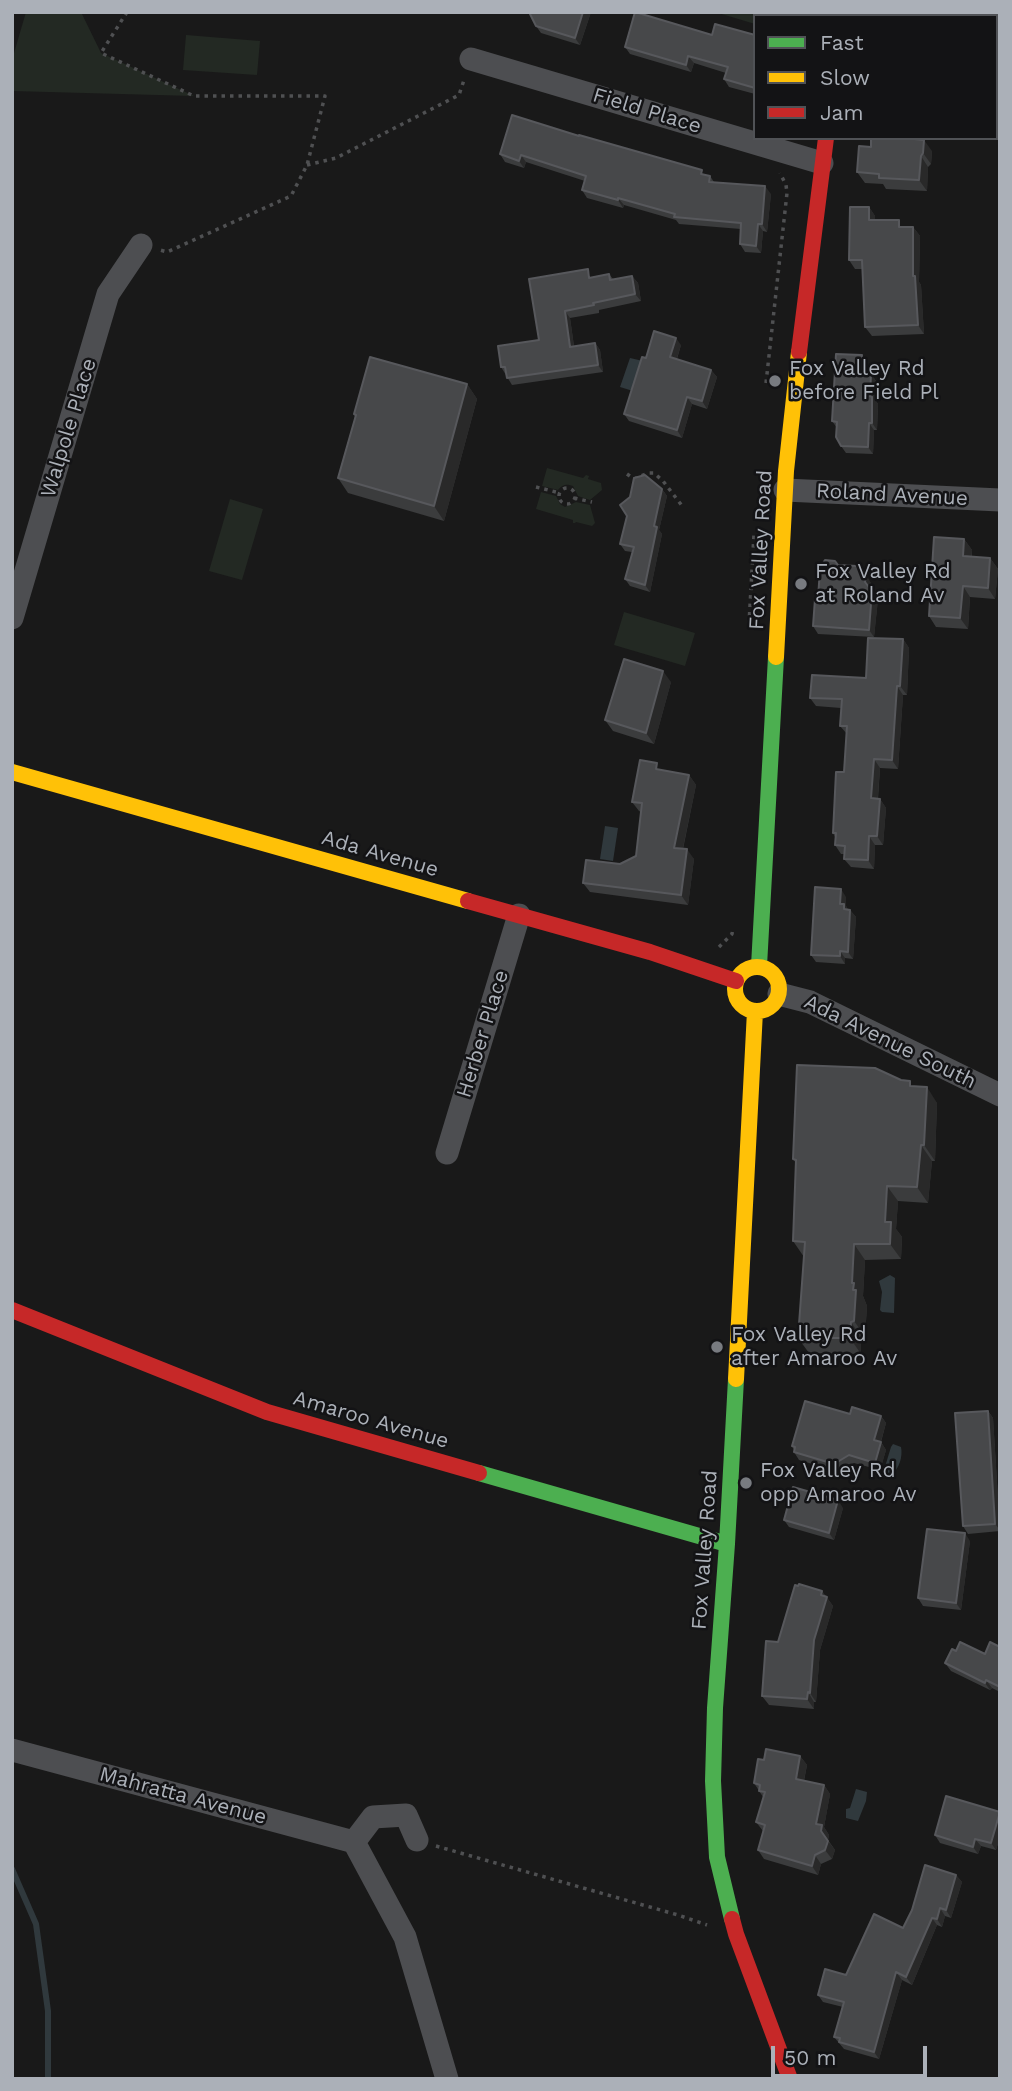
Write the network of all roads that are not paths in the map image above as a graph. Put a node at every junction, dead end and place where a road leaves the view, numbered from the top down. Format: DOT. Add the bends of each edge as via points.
graph roads {
  1 [pos="471,59"];
  2 [pos="826,140"];
  3 [pos="822,163"];
  4 [pos="141,245"];
  5 [pos="785,490"];
  6 [pos="1000,500"];
  7 [pos="12,618"];
  8 [pos="12,772"];
  9 [pos="519,915"];
  10 [pos="759,966"];
  11 [pos="736,981"];
  12 [pos="779,994"];
  13 [pos="755,1011"];
  14 [pos="1000,1095"];
  15 [pos="447,1153"];
  16 [pos="12,1310"];
  17 [pos="727,1544"];
  18 [pos="12,1750"];
  19 [pos="417,1840"];
  20 [pos="354,1842"];
  21 [pos="447,2079"];
  22 [pos="790,2079"];
  1 -- 3 [label="street, Field Place"];
  2 -- 3 [label="main road, Fox Valley Road"];
  3 -- 5 [label="main road, Fox Valley Road"];
  4 -- 7 [label="street, Walpole Place" via="108,294"];
  5 -- 6 [label="street, Roland Avenue"];
  5 -- 10 [label="main road, Fox Valley Road"];
  8 -- 9 [label="main road, Ada Avenue"];
  9 -- 11 [label="main road, Ada Avenue"];
  9 -- 15 [label="street, Herber Place"];
  10 -- 11 [label="main road" via="745,970"];
  10 -- 12 [label="main road" via="775,975"];
  11 -- 13 [label="main road" via="738,1001"];
  12 -- 13 [label="main road" via="770,1007"];
  12 -- 14 [label="street, Ada Avenue South" via="810,1002"];
  13 -- 17 [label="main road, Fox Valley Road"];
  16 -- 17 [label="main road, Amaroo Avenue" via="267,1412"];
  17 -- 22 [label="main road, Fox Valley Road" via="713,1781 717,1857 736,1934"];
  18 -- 20 [label="street, Mahratta Avenue"];
  19 -- 20 [label="street" via="406,1815 373,1817"];
  20 -- 21 [label="street" via="405,1937"];
}
